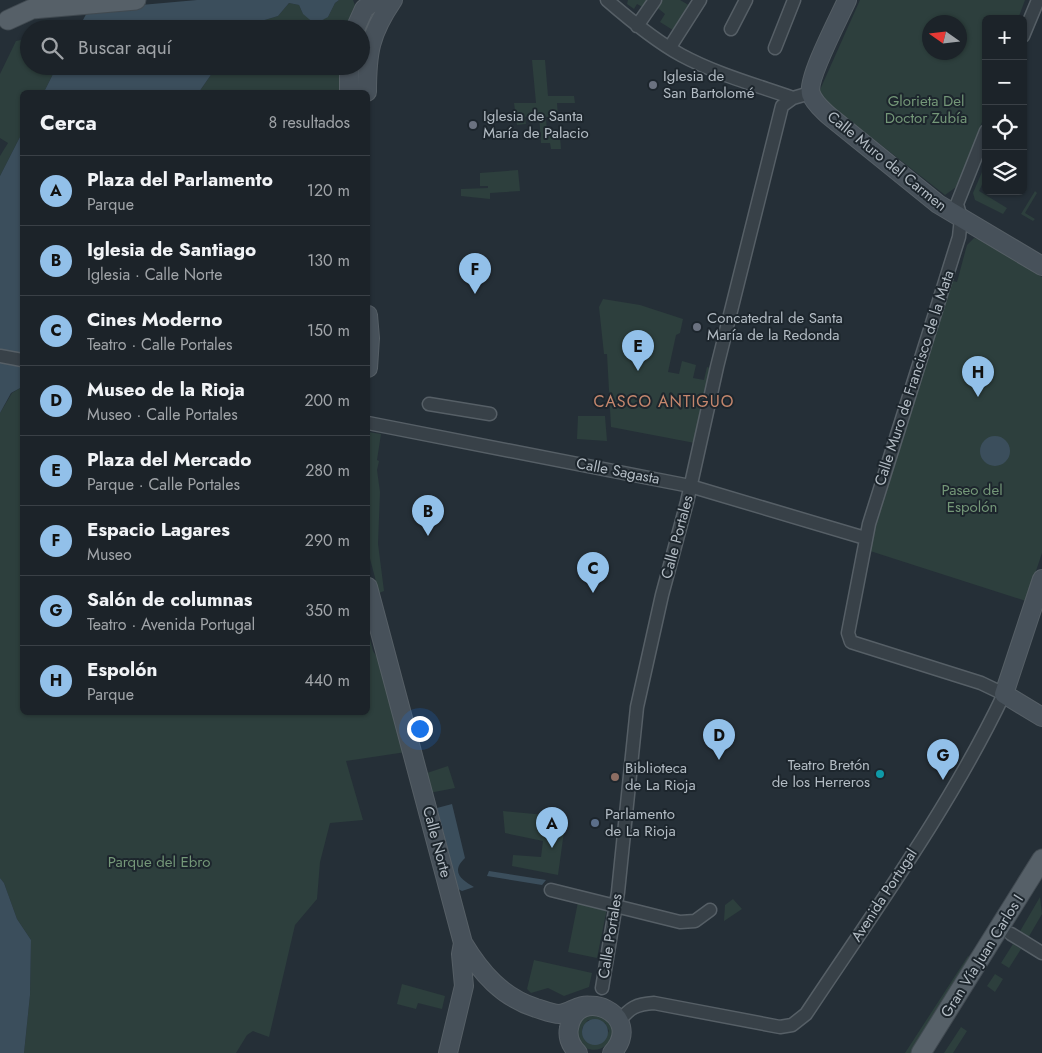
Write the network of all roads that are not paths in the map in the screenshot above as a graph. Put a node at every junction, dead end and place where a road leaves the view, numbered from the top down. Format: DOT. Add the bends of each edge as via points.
graph roads {
  1 [pos="15,0"];
  2 [pos="136,0"];
  3 [pos="393,0"];
  4 [pos="607,0"];
  5 [pos="655,0"];
  6 [pos="700,0"];
  7 [pos="746,0"];
  8 [pos="794,0"];
  9 [pos="847,0"];
  10 [pos="1038,0"];
  11 [pos="33,1"];
  12 [pos="67,3"];
  13 [pos="374,7"];
  14 [pos="359,20"];
  15 [pos="370,20"];
  16 [pos="3,24"];
  17 [pos="637,26"];
  18 [pos="1027,26"];
  19 [pos="731,29"];
  20 [pos="370,47"];
  21 [pos="670,47"];
  22 [pos="775,48"];
  23 [pos="348,75"];
  24 [pos="359,75"];
  25 [pos="367,75"];
  26 [pos="348,90"];
  27 [pos="358,90"];
  28 [pos="367,90"];
  29 [pos="812,97"];
  30 [pos="793,98"];
  31 [pos="982,141"];
  32 [pos="961,218"];
  33 [pos="1042,266"];
  34 [pos="0,356"];
  35 [pos="20,360"];
  36 [pos="429,404"];
  37 [pos="490,414"];
  38 [pos="370,423"];
  39 [pos="690,486"];
  40 [pos="865,538"];
  41 [pos="1041,588"];
  42 [pos="370,595"];
  43 [pos="1004,694"];
  44 [pos="1042,717"];
  45 [pos="1042,859"];
  46 [pos="1042,883"];
  47 [pos="551,890"];
  48 [pos="616,906"];
  49 [pos="710,910"];
  50 [pos="1011,934"];
  51 [pos="463,943"];
  52 [pos="1042,954"];
  53 [pos="486,975"];
  54 [pos="464,986"];
  55 [pos="602,988"];
  56 [pos="592,1006"];
  57 [pos="619,1022"];
  58 [pos="614,1052"];
  59 [pos="448,1053"];
  60 [pos="559,1053"];
  61 [pos="577,1053"];
  62 [pos="921,1053"];
  63 [pos="935,1053"];
  1 -- 16 [label="main road" via="12,14"];
  2 -- 12 [label="main road"];
  3 -- 20 [label="main road" via="380,19"];
  4 -- 17 [label="street"];
  5 -- 17 [label="street"];
  6 -- 21 [label="street"];
  7 -- 19 [label="street"];
  8 -- 22 [label="street"];
  9 -- 29 [label="main road" via="814,73"];
  10 -- 18 [label="street"];
  11 -- 12 [label="main road"];
  12 -- 16 [label="main road" via="32,9"];
  13 -- 14 [label="main road" via="364,9"];
  13 -- 15 [label="main road"];
  17 -- 21 [label="street"];
  21 -- 30 [label="street" via="681,55 738,79"];
  23 -- 26 [label="main road"];
  24 -- 27 [label="main road"];
  25 -- 28 [label="main road"];
  29 -- 30 [label="street"];
  29 -- 32 [label="main road, Calle Muro del Carmen" via="828,116 938,204"];
  30 -- 39 [label="street, Calle Portales" via="782,106 780,113"];
  31 -- 32 [label="street, Calle Muro de Francisco de la Mata" via="957,204"];
  32 -- 33 [label="main road, Calle Muro del Carmen"];
  32 -- 40 [label="street, Calle Muro de Francisco de la Mata" via="959,237"];
  34 -- 35 [label="street"];
  36 -- 37 [label="street"];
  38 -- 39 [label="street, Calle Sagasta"];
  39 -- 40 [label="street, Calle Sagasta"];
  39 -- 48 [label="street, Calle Portales" via="637,707"];
  40 -- 43 [label="street, Calle Muro de Francisco de la Mata" via="848,633 851,642 981,683"];
  41 -- 43 [label="main road, Avenida Portugal"];
  42 -- 51 [label="main road, Calle Norte"];
  43 -- 44 [label="main road"];
  43 -- 57 [label="street, Avenida Portugal" via="954,785 806,1014 792,1025 780,1026 654,1003 630,1008"];
  45 -- 62 [label="main road, Gran Vía Juan Carlos I"];
  46 -- 50 [label="main road, Gran Vía Juan Carlos I"];
  47 -- 48 [label="street"];
  48 -- 49 [label="street" via="689,923"];
  48 -- 55 [label="street, Calle Portales"];
  50 -- 52 [label="street"];
  50 -- 63 [label="main road, Gran Vía Juan Carlos I"];
  51 -- 53 [label="main road, Calle Norte"];
  51 -- 54 [label="main road"];
  53 -- 54 [label="main road"];
  53 -- 56 [label="main road, Calle Norte" via="513,999 541,1010 560,1014 581,1005"];
  54 -- 59 [label="main road"];
  56 -- 57 [label="main road" via="606,1008"];
  56 -- 61 [label="main road" via="578,1012 569,1024 569,1038"];
  57 -- 58 [label="main road" via="621,1033"];
  60 -- 61 [label="main road"];
}
